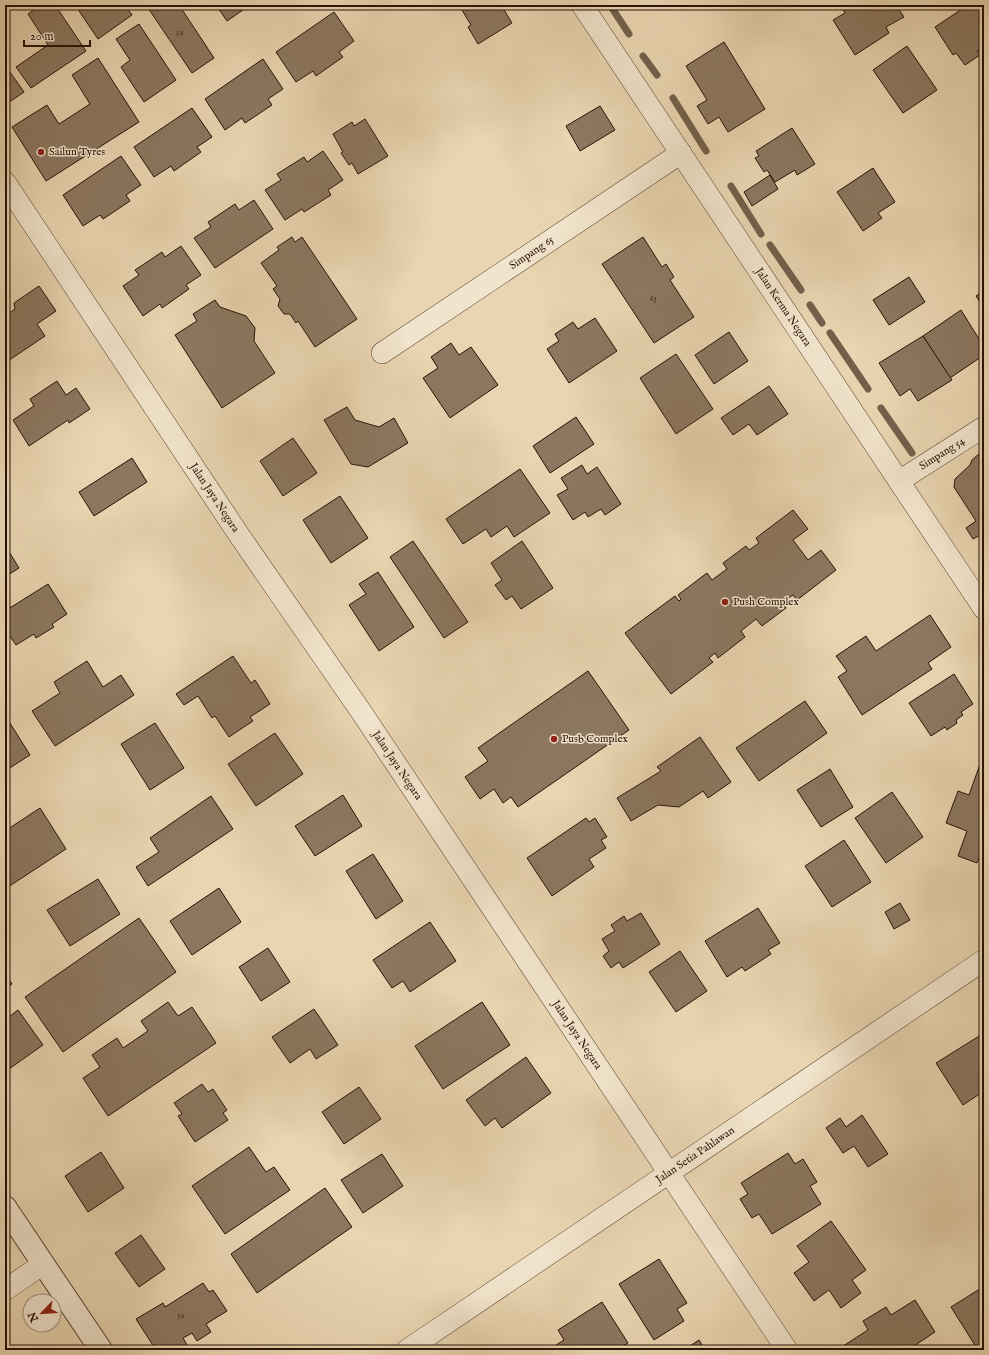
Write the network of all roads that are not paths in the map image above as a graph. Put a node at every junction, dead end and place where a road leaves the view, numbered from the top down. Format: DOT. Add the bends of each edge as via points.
graph roads {
  1 [pos="582,5"];
  2 [pos="681,153"];
  3 [pos="5,182"];
  4 [pos="382,352"];
  5 [pos="984,427"];
  6 [pos="899,481"];
  7 [pos="984,609"];
  8 [pos="984,960"];
  9 [pos="668,1173"];
  10 [pos="5,1207"];
  11 [pos="43,1264"];
  12 [pos="5,1290"];
  13 [pos="100,1350"];
  14 [pos="407,1350"];
  15 [pos="787,1350"];
  1 -- 2 [label="street, Jalan Kerma Negara"];
  2 -- 4 [label="street, Simpang 65"];
  2 -- 6 [label="street, Jalan Kerma Negara"];
  3 -- 9 [label="street, Jalan Jaya Negara"];
  5 -- 6 [label="street, Simpang 54"];
  6 -- 7 [label="street, Jalan Kerma Negara"];
  8 -- 9 [label="street, Jalan Setia Pahlawan"];
  9 -- 14 [label="street, Jalan Setia Pahlawan"];
  9 -- 15 [label="street, Jalan Jaya Negara"];
  10 -- 11 [label="street"];
  11 -- 12 [label="street"];
  11 -- 13 [label="street"];
}
